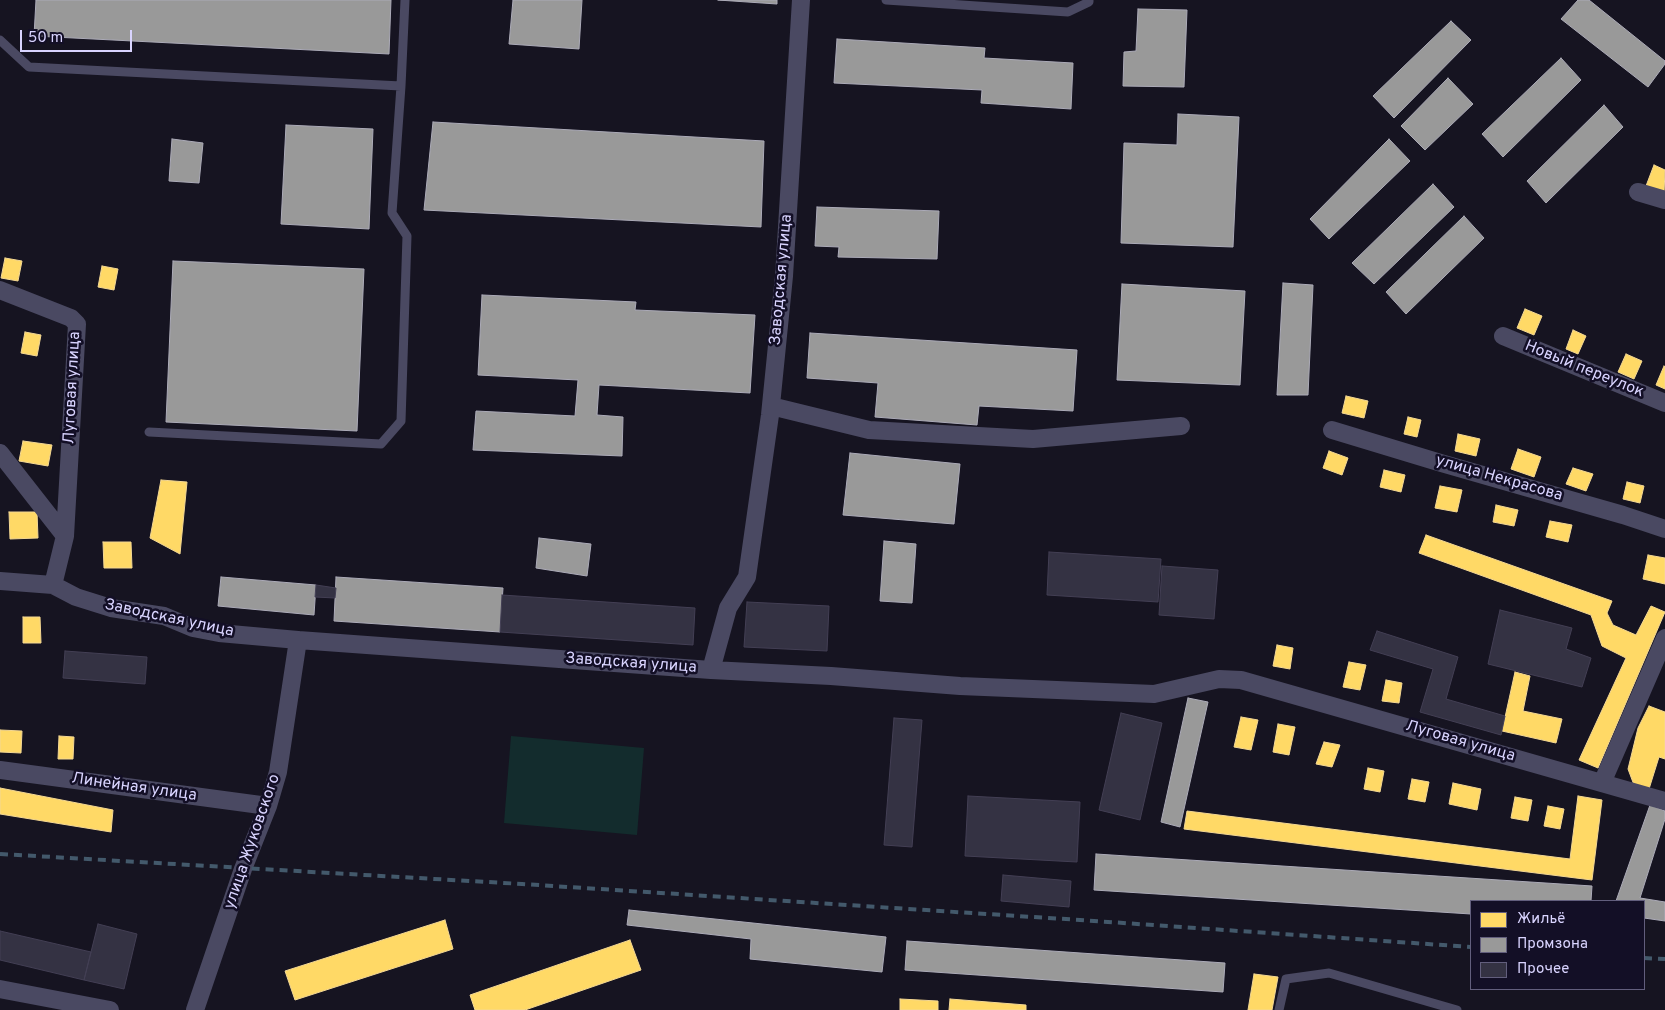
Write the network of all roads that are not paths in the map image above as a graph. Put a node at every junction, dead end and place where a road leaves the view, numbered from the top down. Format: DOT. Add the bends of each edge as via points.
graph roads {
  1 [pos="405,0"];
  2 [pos="801,0"];
  3 [pos="886,0"];
  4 [pos="1089,0"];
  5 [pos="0,40"];
  6 [pos="401,86"];
  7 [pos="1638,192"];
  8 [pos="1665,200"];
  9 [pos="0,290"];
  10 [pos="1503,336"];
  11 [pos="1665,403"];
  12 [pos="771,406"];
  13 [pos="1181,426"];
  14 [pos="1332,430"];
  15 [pos="149,432"];
  16 [pos="0,453"];
  17 [pos="1665,529"];
  18 [pos="64,536"];
  19 [pos="0,581"];
  20 [pos="53,585"];
  21 [pos="1665,638"];
  22 [pos="298,640"];
  23 [pos="710,670"];
  24 [pos="0,770"];
  25 [pos="1602,782"];
  26 [pos="1665,801"];
  27 [pos="268,806"];
  28 [pos="0,989"];
  29 [pos="110,1010"];
  30 [pos="195,1010"];
  31 [pos="1279,1010"];
  32 [pos="1457,1010"];
  1 -- 6 [label="lane"];
  2 -- 12 [label="street, Заводская улица" via="784,276"];
  3 -- 4 [label="lane" via="1068,12"];
  5 -- 6 [label="lane" via="29,66"];
  6 -- 15 [label="lane" via="392,213 407,236 401,421 381,444"];
  7 -- 8 [label="street"];
  9 -- 18 [label="street, Луговая улица" via="70,318 77,324"];
  10 -- 11 [label="street, Новый переулок"];
  12 -- 13 [label="street" via="869,430 1033,439"];
  12 -- 23 [label="street, Заводская улица" via="747,577 728,608"];
  14 -- 17 [label="street, улица Некрасова"];
  16 -- 18 [label="street"];
  18 -- 20 [label="street"];
  19 -- 20 [label="street, Заводская улица"];
  20 -- 22 [label="street, Заводская улица" via="76,597 111,608 164,616 193,628"];
  21 -- 25 [label="street"];
  22 -- 23 [label="street, Заводская улица"];
  22 -- 27 [label="street, улица Жуковского" via="278,772"];
  23 -- 25 [label="street, Луговая улица" via="1154,694 1219,679 1254,683"];
  24 -- 27 [label="street, Линейная улица"];
  25 -- 26 [label="street, Луговая улица"];
  27 -- 30 [label="street, улица Жуковского"];
  28 -- 29 [label="street"];
  31 -- 32 [label="lane" via="1286,980 1329,973"];
}
